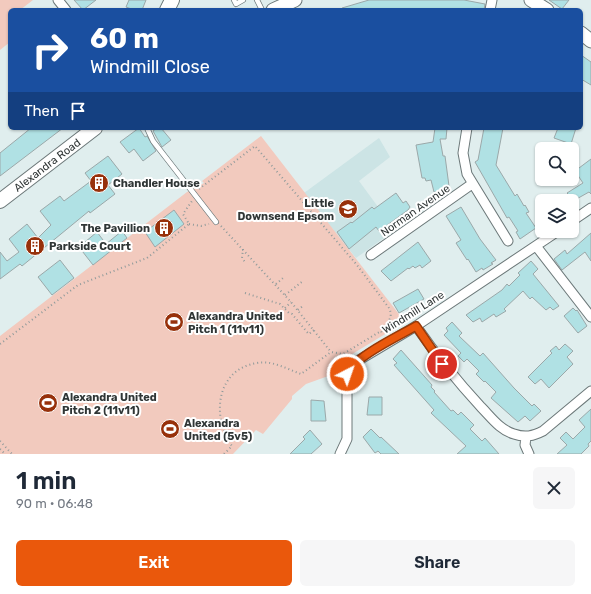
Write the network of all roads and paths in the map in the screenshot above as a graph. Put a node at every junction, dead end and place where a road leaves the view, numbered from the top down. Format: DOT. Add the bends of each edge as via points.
graph roads {
  1 [pos="58,0"];
  2 [pos="234,0"];
  3 [pos="243,0"];
  4 [pos="295,0"];
  5 [pos="531,0"];
  6 [pos="64,8"];
  7 [pos="277,8"];
  8 [pos="544,8"];
  9 [pos="92,130"];
  10 [pos="148,130"];
  11 [pos="467,130"];
  12 [pos="472,184"];
  13 [pos="196,195"];
  14 [pos="0,201"];
  15 [pos="591,208"];
  16 [pos="579,216"];
  17 [pos="216,222"];
  18 [pos="189,224"];
  19 [pos="548,238"];
  20 [pos="508,241"];
  21 [pos="536,246"];
  22 [pos="243,249"];
  23 [pos="371,255"];
  24 [pos="245,262"];
  25 [pos="283,278"];
  26 [pos="303,281"];
  27 [pos="276,284"];
  28 [pos="246,293"];
  29 [pos="285,295"];
  30 [pos="291,302"];
  31 [pos="304,305"];
  32 [pos="284,308"];
  33 [pos="298,310"];
  34 [pos="591,317"];
  35 [pos="416,326"];
  36 [pos="314,330"];
  37 [pos="381,331"];
  38 [pos="389,342"];
  39 [pos="0,344"];
  40 [pos="331,352"];
  41 [pos="591,391"];
  42 [pos="526,437"];
  43 [pos="0,441"];
  44 [pos="0,449"];
  45 [pos="345,452"];
  46 [pos="5,454"];
  47 [pos="12,454"];
  48 [pos="224,454"];
  49 [pos="529,454"];
  1 -- 6 [label="street"];
  2 -- 3 [label="lane" via="236,4"];
  4 -- 7 [label="main road"];
  5 -- 8 [label="main road"];
  9 -- 14 [label="main road, Alexandra Road"];
  10 -- 13 [label="lane" via="153,141"];
  11 -- 12 [label="street" via="463,153"];
  12 -- 20 [label="street"];
  12 -- 23 [label="street, Norman Avenue"];
  13 -- 17 [label="lane"];
  13 -- 18 [label="path" via="183,214"];
  13 -- 37 [label="path" via="197,190 255,146 357,265 389,308 390,320"];
  15 -- 16 [label="street"];
  17 -- 18 [label="path" via="201,226"];
  17 -- 22 [label="path"];
  18 -- 39 [label="path" via="147,258 78,285"];
  19 -- 21 [label="street, Windmill Lane"];
  21 -- 34 [label="street"];
  21 -- 35 [label="street, Windmill Lane"];
  22 -- 24 [label="path" via="242,258"];
  22 -- 27 [label="path"];
  25 -- 27 [label="path"];
  26 -- 29 [label="path"];
  27 -- 29 [label="path"];
  28 -- 32 [label="path" via="280,304"];
  29 -- 30 [label="path"];
  30 -- 32 [label="path"];
  30 -- 33 [label="path"];
  31 -- 33 [label="path"];
  32 -- 36 [label="path" via="309,334"];
  33 -- 36 [label="path"];
  35 -- 38 [label="street, Windmill Lane"];
  35 -- 42 [label="street" via="452,376 496,423 505,430"];
  36 -- 40 [label="path"];
  37 -- 38 [label="path"];
  37 -- 40 [label="path" via="343,354"];
  38 -- 45 [label="street, Windmill Lane" via="354,363 347,374"];
  40 -- 48 [label="path" via="301,374 274,363 257,362 231,376 220,398 220,425 232,446"];
  41 -- 42 [label="street" via="543,431"];
  42 -- 49 [label="street" via="525,445"];
  43 -- 47 [label="path"];
  44 -- 46 [label="path"];
}
